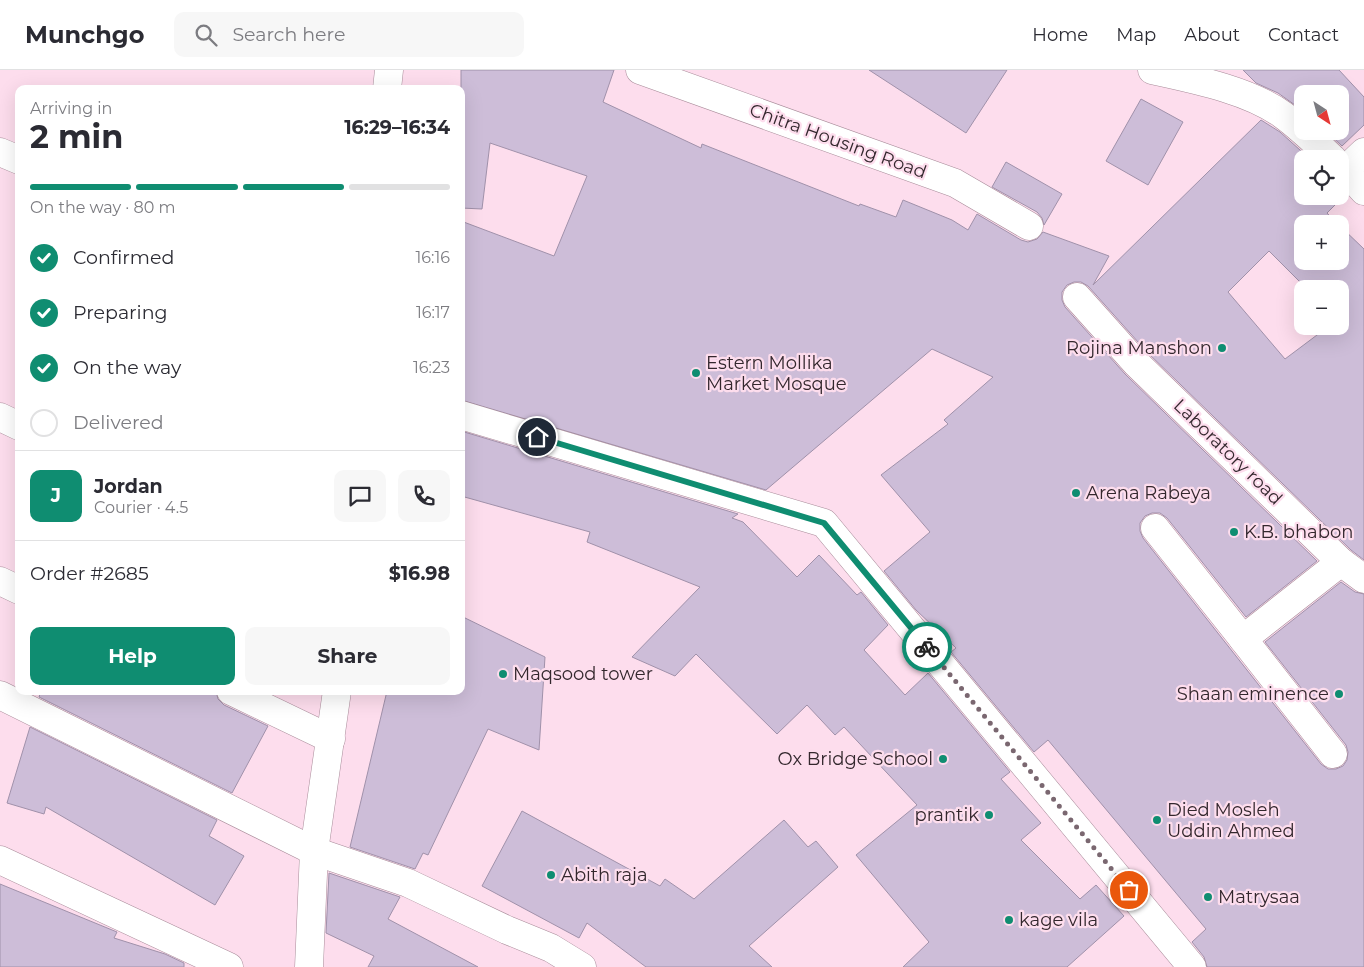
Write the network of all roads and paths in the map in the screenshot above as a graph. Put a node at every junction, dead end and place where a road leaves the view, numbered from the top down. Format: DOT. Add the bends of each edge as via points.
graph roads {
  1 [pos="390,70"];
  2 [pos="640,70"];
  3 [pos="1152,70"];
  4 [pos="388,85"];
  5 [pos="1330,150"];
  6 [pos="0,152"];
  7 [pos="15,158"];
  8 [pos="1349,167"];
  9 [pos="1364,190"];
  10 [pos="1029,226"];
  11 [pos="1076,297"];
  12 [pos="465,416"];
  13 [pos="0,417"];
  14 [pos="15,424"];
  15 [pos="1155,528"];
  16 [pos="1341,562"];
  17 [pos="1364,579"];
  18 [pos="0,581"];
  19 [pos="15,588"];
  20 [pos="1243,639"];
  21 [pos="0,695"];
  22 [pos="239,695"];
  23 [pos="336,695"];
  24 [pos="331,739"];
  25 [pos="1333,754"];
  26 [pos="314,851"];
  27 [pos="0,860"];
  28 [pos="228,967"];
  29 [pos="309,967"];
  30 [pos="582,967"];
  31 [pos="1192,967"];
  1 -- 4 [label="street"];
  2 -- 10 [label="street, Chitra Housing Road" via="955,183"];
  3 -- 5 [label="street" via="1208,83 1259,101"];
  6 -- 7 [label="street"];
  8 -- 9 [label="street"];
  11 -- 16 [label="street, Laboratory road" via="1136,363"];
  12 -- 31 [label="street" via="824,523"];
  13 -- 14 [label="street"];
  15 -- 20 [label="street"];
  16 -- 17 [label="street, Laboratory road"];
  16 -- 20 [label="street"];
  18 -- 19 [label="street"];
  20 -- 25 [label="street"];
  21 -- 26 [label="street"];
  22 -- 24 [label="street"];
  23 -- 24 [label="street"];
  24 -- 26 [label="street"];
  26 -- 29 [label="street"];
  26 -- 30 [label="street" via="408,882 551,948"];
  27 -- 28 [label="street"];
}
